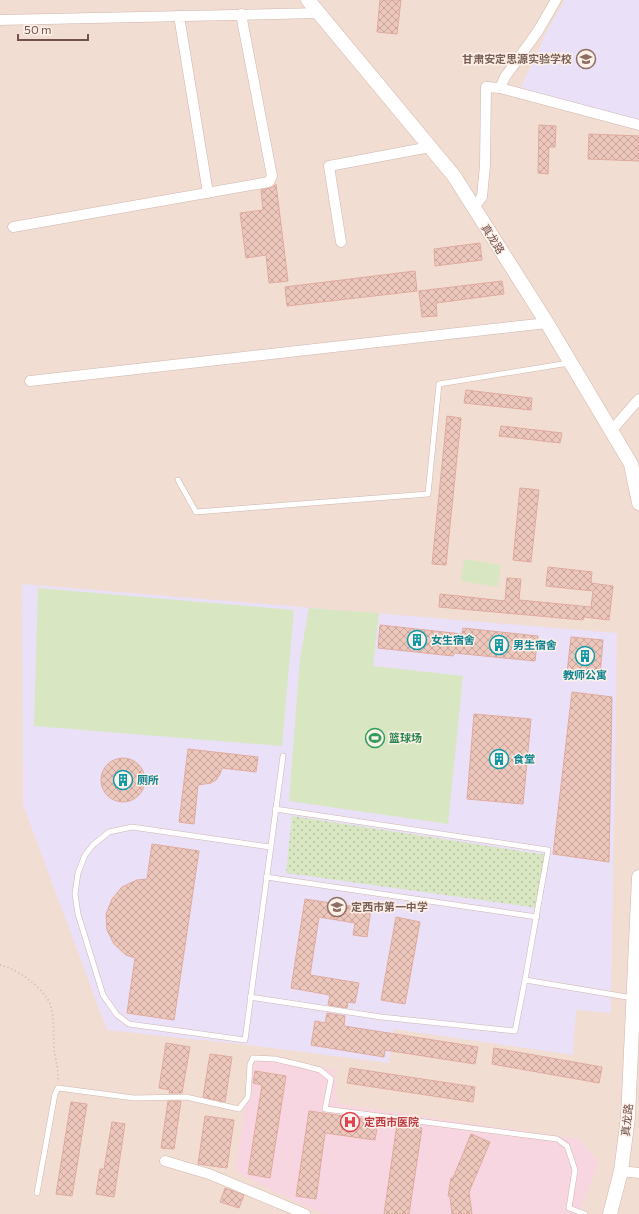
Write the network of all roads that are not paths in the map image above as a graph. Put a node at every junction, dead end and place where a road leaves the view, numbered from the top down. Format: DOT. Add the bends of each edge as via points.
graph roads {
  1 [pos="308,0"];
  2 [pos="556,0"];
  3 [pos="319,13"];
  4 [pos="241,14"];
  5 [pos="179,16"];
  6 [pos="0,20"];
  7 [pos="500,88"];
  8 [pos="639,125"];
  9 [pos="430,148"];
  10 [pos="208,193"];
  11 [pos="473,208"];
  12 [pos="13,227"];
  13 [pos="341,242"];
  14 [pos="547,324"];
  15 [pos="570,363"];
  16 [pos="30,381"];
  17 [pos="639,399"];
  18 [pos="611,431"];
  19 [pos="178,480"];
  20 [pos="639,503"];
  21 [pos="282,756"];
  22 [pos="275,809"];
  23 [pos="270,847"];
  24 [pos="266,877"];
  25 [pos="639,877"];
  26 [pos="537,917"];
  27 [pos="525,980"];
  28 [pos="250,997"];
  29 [pos="634,999"];
  30 [pos="165,1161"];
  31 [pos="621,1171"];
  32 [pos="639,1174"];
  33 [pos="38,1193"];
  34 [pos="305,1214"];
  35 [pos="585,1214"];
  36 [pos="604,1214"];
  37 [pos="610,1214"];
  1 -- 3 [label="main road, 真龙路"];
  2 -- 7 [label="street"];
  3 -- 4 [label="street"];
  3 -- 9 [label="main road, 真龙路"];
  4 -- 5 [label="street"];
  4 -- 10 [label="street" via="272,176 270,182"];
  5 -- 6 [label="street"];
  5 -- 10 [label="street"];
  7 -- 8 [label="street"];
  7 -- 11 [label="street" via="486,87 482,197"];
  9 -- 11 [label="main road, 真龙路" via="454,176"];
  9 -- 13 [label="street" via="329,166"];
  10 -- 12 [label="street"];
  11 -- 14 [label="main road, 真龙路"];
  14 -- 15 [label="main road, 真龙路"];
  14 -- 16 [label="street"];
  15 -- 18 [label="main road, 真龙路"];
  15 -- 19 [label="lane" via="439,384 428,494 196,512"];
  17 -- 18 [label="street"];
  18 -- 20 [label="main road, 真龙路" via="631,464"];
  21 -- 22 [label="lane"];
  22 -- 23 [label="lane"];
  22 -- 26 [label="lane" via="548,850"];
  23 -- 24 [label="lane"];
  23 -- 28 [label="lane" via="132,827 109,832 85,855 78,873 75,894 78,914 103,995 118,1015 129,1024 245,1040"];
  24 -- 26 [label="lane"];
  24 -- 28 [label="lane"];
  25 -- 29 [label="main road, 真龙路"];
  26 -- 27 [label="lane"];
  27 -- 28 [label="lane" via="515,1030 381,1017"];
  27 -- 29 [label="lane"];
  29 -- 31 [label="main road, 真龙路" via="628,1117"];
  30 -- 34 [label="street" via="209,1174"];
  31 -- 32 [label="street"];
  31 -- 36 [label="main road, 真龙路"];
  31 -- 37 [label="main road, 真龙路"];
  33 -- 35 [label="lane" via="58,1088 134,1098 186,1097 239,1108 248,1097 250,1064 253,1058 275,1059 320,1070 331,1079 325,1109 557,1139 567,1146 576,1170 569,1208"];
}
